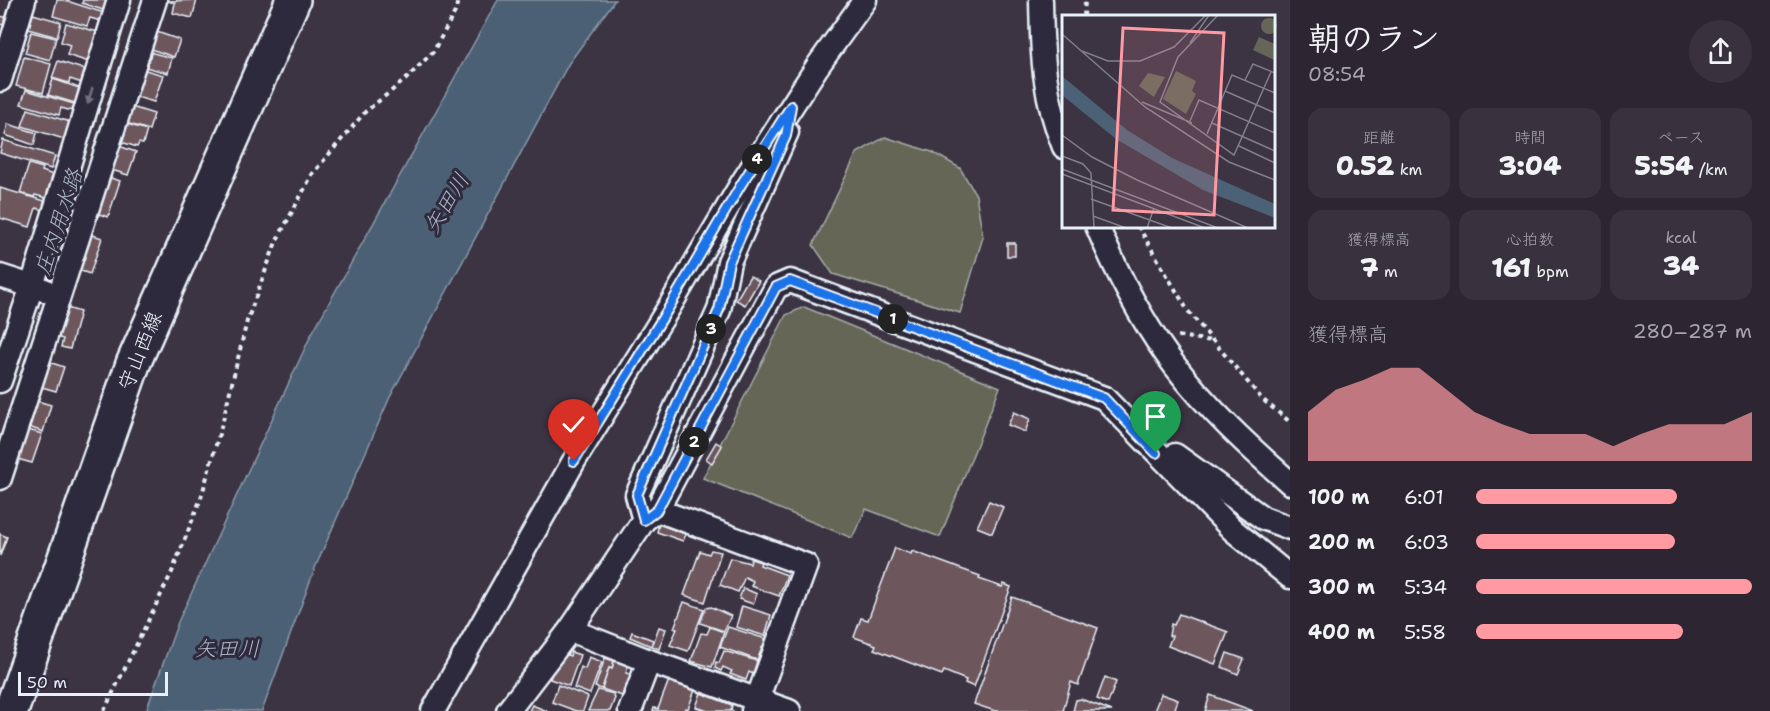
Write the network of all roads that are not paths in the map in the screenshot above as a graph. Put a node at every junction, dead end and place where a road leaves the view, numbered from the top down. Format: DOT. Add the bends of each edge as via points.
graph roads {
  1 [pos="24,0"];
  2 [pos="119,0"];
  3 [pos="155,0"];
  4 [pos="293,0"];
  5 [pos="865,0"];
  6 [pos="1041,0"];
  7 [pos="104,51"];
  8 [pos="136,62"];
  9 [pos="0,80"];
  10 [pos="791,106"];
  11 [pos="1062,141"];
  12 [pos="1098,228"];
  13 [pos="0,276"];
  14 [pos="32,286"];
  15 [pos="59,295"];
  16 [pos="0,381"];
  17 [pos="1156,453"];
  18 [pos="0,478"];
  19 [pos="1290,483"];
  20 [pos="651,515"];
  21 [pos="1263,518"];
  22 [pos="1290,528"];
  23 [pos="1290,560"];
  24 [pos="1290,577"];
  25 [pos="570,630"];
  26 [pos="649,661"];
  27 [pos="755,705"];
  28 [pos="11,711"];
  29 [pos="433,711"];
  30 [pos="508,711"];
  31 [pos="630,711"];
  32 [pos="789,711"];
  1 -- 9 [label="street"];
  2 -- 7 [label="street"];
  3 -- 8 [label="street"];
  4 -- 28 [label="main road, 守山西線" via="133,364"];
  5 -- 10 [label="street"];
  6 -- 11 [label="street" via="1042,66 1050,108"];
  7 -- 8 [label="street"];
  7 -- 14 [label="street, one-way"];
  8 -- 15 [label="street"];
  10 -- 20 [label="street" via="786,136 729,262 719,310 637,495"];
  10 -- 29 [label="street" via="574,461"];
  12 -- 19 [label="street" via="1119,275 1175,367 1223,420"];
  13 -- 14 [label="street"];
  14 -- 15 [label="street"];
  14 -- 16 [label="street"];
  15 -- 18 [label="street"];
  17 -- 20 [label="street" via="1104,398 790,281 776,287"];
  17 -- 21 [label="street" via="1166,448"];
  17 -- 24 [label="street" via="1233,530"];
  20 -- 25 [label="street"];
  20 -- 27 [label="street" via="806,565"];
  21 -- 22 [label="street"];
  21 -- 23 [label="street" via="1261,534"];
  25 -- 26 [label="street"];
  25 -- 30 [label="street"];
  26 -- 27 [label="street"];
  26 -- 31 [label="street"];
  27 -- 32 [label="street"];
}
